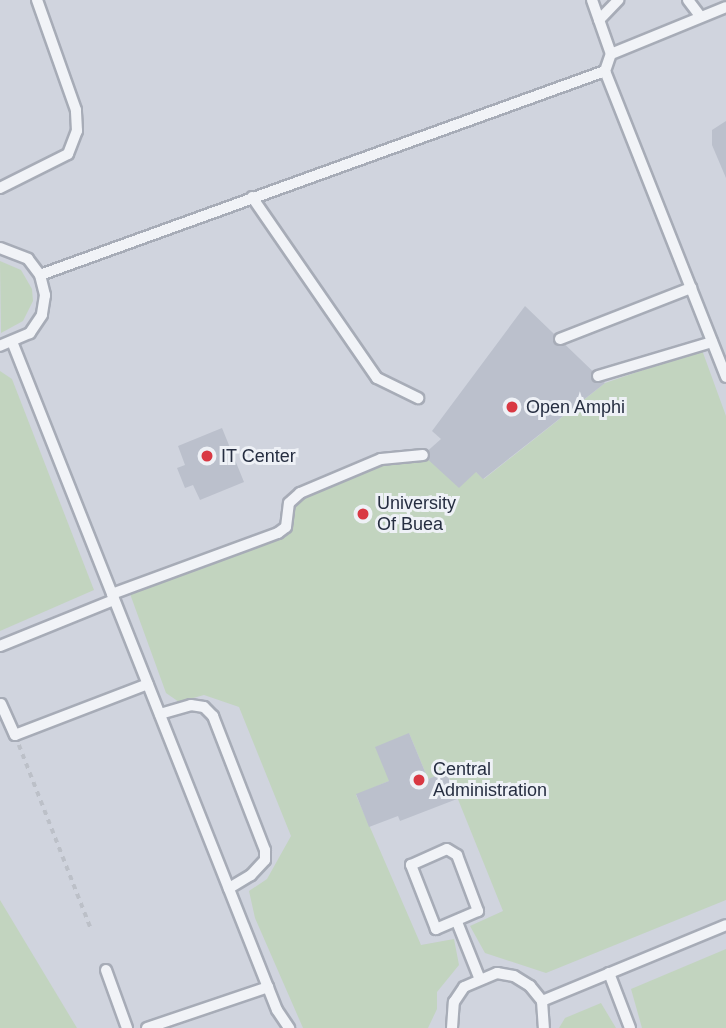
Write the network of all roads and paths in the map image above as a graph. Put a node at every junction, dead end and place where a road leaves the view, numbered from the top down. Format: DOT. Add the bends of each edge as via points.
graph roads {
  1 [pos="37,0"];
  2 [pos="592,0"];
  3 [pos="618,0"];
  4 [pos="688,0"];
  5 [pos="726,7"];
  6 [pos="701,17"];
  7 [pos="599,20"];
  8 [pos="611,54"];
  9 [pos="605,71"];
  10 [pos="0,188"];
  11 [pos="252,197"];
  12 [pos="0,248"];
  13 [pos="40,275"];
  14 [pos="691,288"];
  15 [pos="560,339"];
  16 [pos="712,342"];
  17 [pos="13,344"];
  18 [pos="0,345"];
  19 [pos="598,376"];
  20 [pos="726,377"];
  21 [pos="418,398"];
  22 [pos="424,454"];
  23 [pos="113,597"];
  24 [pos="0,646"];
  25 [pos="148,684"];
  26 [pos="1,704"];
  27 [pos="160,713"];
  28 [pos="15,735"];
  29 [pos="229,888"];
  30 [pos="457,922"];
  31 [pos="726,925"];
  32 [pos="91,929"];
  33 [pos="106,971"];
  34 [pos="609,973"];
  35 [pos="479,977"];
  36 [pos="268,987"];
  37 [pos="542,1001"];
  38 [pos="127,1028"];
  39 [pos="147,1028"];
  40 [pos="289,1028"];
  41 [pos="452,1028"];
  42 [pos="544,1028"];
  43 [pos="629,1028"];
  1 -- 10 [label="lane" via="76,110 77,131 68,154"];
  2 -- 7 [label="lane"];
  3 -- 7 [label="lane"];
  4 -- 6 [label="lane"];
  5 -- 6 [label="lane"];
  6 -- 8 [label="lane"];
  7 -- 8 [label="lane"];
  8 -- 9 [label="lane"];
  9 -- 11 [label="lane"];
  9 -- 14 [label="lane"];
  11 -- 13 [label="lane"];
  11 -- 21 [label="lane" via="377,378"];
  12 -- 13 [label="lane" via="28,259"];
  13 -- 17 [label="lane" via="45,295 42,315 30,332"];
  14 -- 15 [label="lane"];
  14 -- 16 [label="lane"];
  16 -- 19 [label="lane"];
  16 -- 20 [label="lane"];
  17 -- 18 [label="lane"];
  17 -- 23 [label="lane"];
  22 -- 23 [label="lane" via="381,459 300,494 289,503 286,527 278,533"];
  23 -- 24 [label="lane"];
  23 -- 25 [label="lane"];
  25 -- 27 [label="lane"];
  25 -- 28 [label="lane"];
  26 -- 28 [label="lane"];
  27 -- 29 [label="lane"];
  27 -- 29 [label="lane" via="173,707 204,707 222,740 265,850 265,860 251,875"];
  28 -- 32 [label="path"];
  29 -- 36 [label="lane"];
  30 -- 30 [label="lane" via="476,915 478,908 454,850 412,862 436,929"];
  30 -- 35 [label="lane"];
  31 -- 34 [label="lane"];
  33 -- 38 [label="lane"];
  34 -- 37 [label="lane"];
  34 -- 43 [label="lane"];
  35 -- 37 [label="lane" via="514,976"];
  35 -- 41 [label="lane" via="454,1002"];
  36 -- 39 [label="lane"];
  36 -- 40 [label="lane"];
  37 -- 42 [label="lane"];
}
